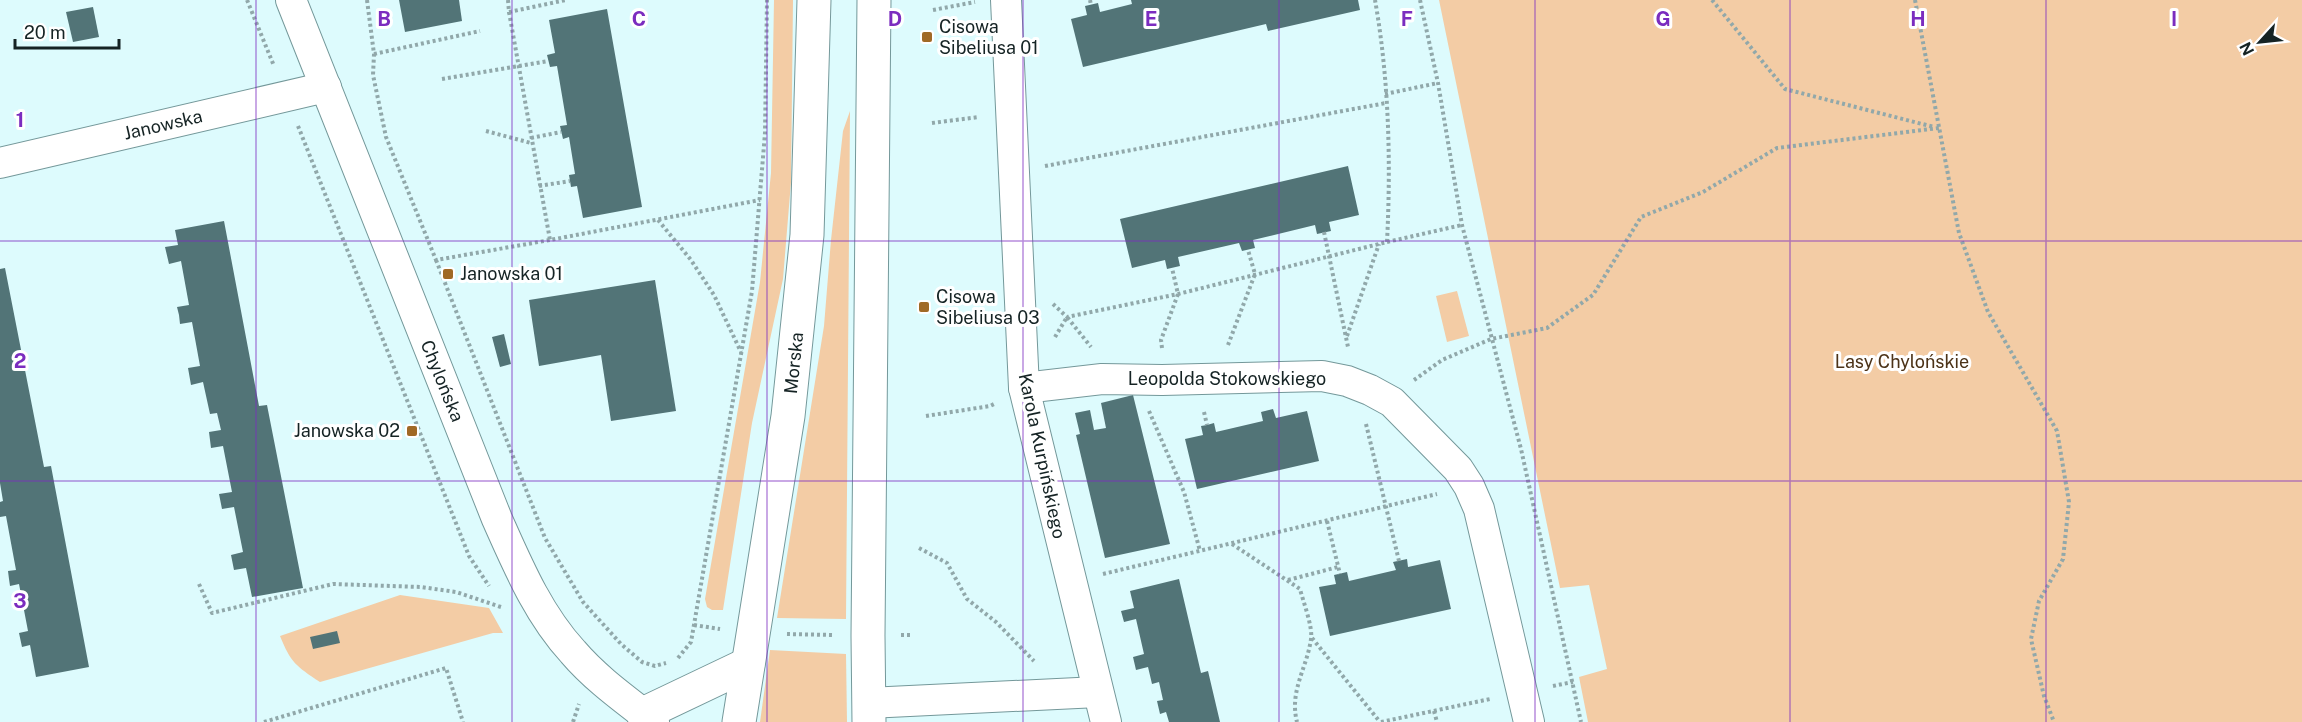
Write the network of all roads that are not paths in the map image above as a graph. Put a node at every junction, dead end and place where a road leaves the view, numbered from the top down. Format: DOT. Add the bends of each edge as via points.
graph roads {
  1 [pos="291,0"];
  2 [pos="814,0"];
  3 [pos="874,0"];
  4 [pos="992,1"];
  5 [pos="326,87"];
  6 [pos="0,163"];
  7 [pos="1024,388"];
  8 [pos="751,648"];
  9 [pos="1098,692"];
  10 [pos="869,712"];
  11 [pos="648,718"];
  12 [pos="739,722"];
  13 [pos="1106,722"];
  14 [pos="1529,722"];
  1 -- 5 [label="street, Chylońska"];
  2 -- 8 [label="main road, Morska" via="807,235 788,416"];
  3 -- 10 [label="main road"];
  4 -- 7 [label="street, Karola Kurpińskiego"];
  5 -- 6 [label="street, Janowska"];
  5 -- 11 [label="street, Chylońska" via="529,589 573,653"];
  7 -- 9 [label="street, Karola Kurpińskiego"];
  7 -- 14 [label="street, Leopolda Stokowskiego" via="1102,379 1322,376 1347,381 1392,402 1458,468 1479,509"];
  8 -- 11 [label="main road"];
  8 -- 12 [label="main road, Morska"];
  9 -- 10 [label="street"];
  9 -- 13 [label="street, Karola Kurpińskiego"];
}
